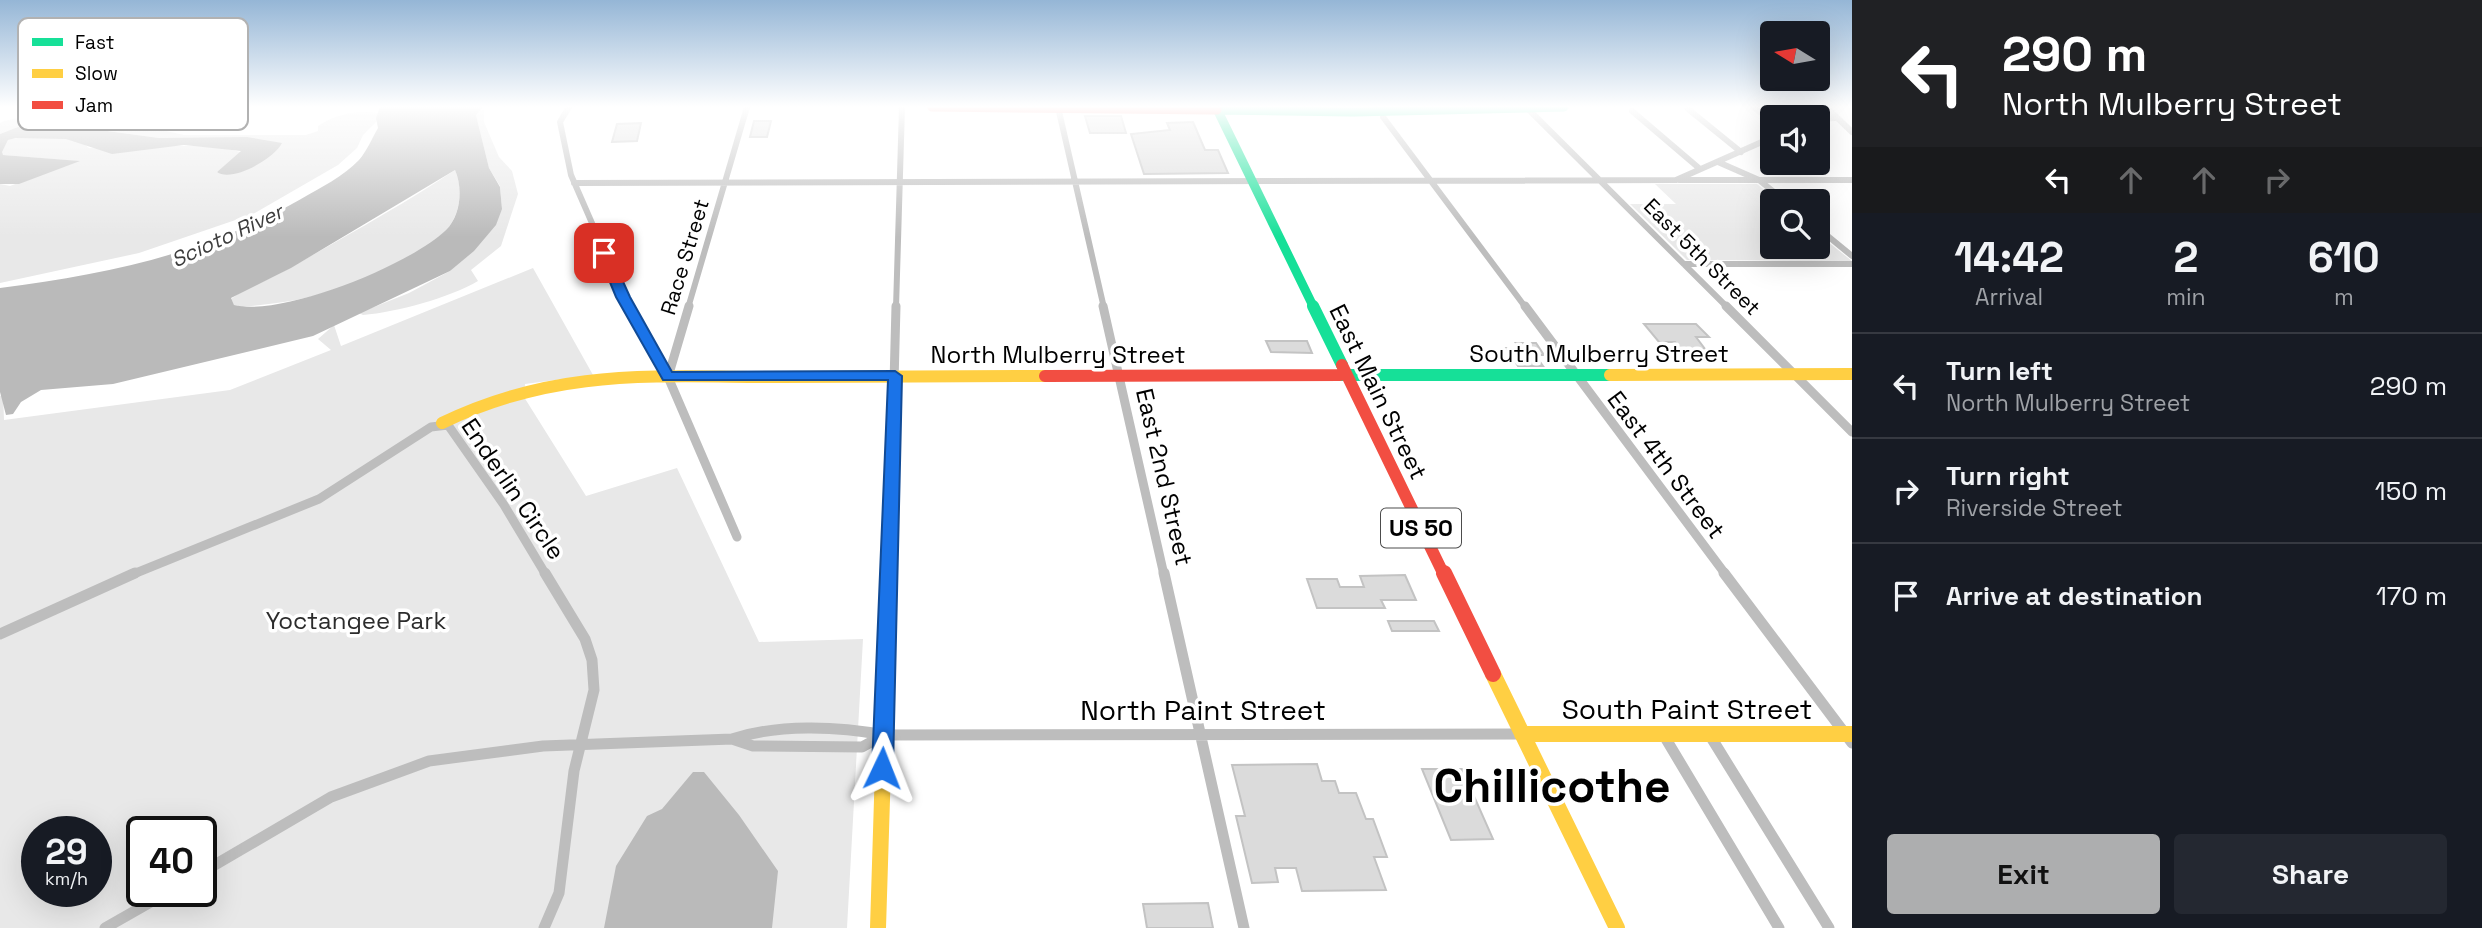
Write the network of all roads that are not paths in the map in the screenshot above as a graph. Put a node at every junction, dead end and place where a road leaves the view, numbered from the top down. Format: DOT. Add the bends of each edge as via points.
graph roads {
  1 [pos="566,150"];
  2 [pos="735,150"];
  3 [pos="901,150"];
  4 [pos="1069,150"];
  5 [pos="1239,150"];
  6 [pos="1408,150"];
  7 [pos="1571,150"];
  8 [pos="1678,150"];
  9 [pos="1745,150"];
  10 [pos="1741,152"];
  11 [pos="1718,162"];
  12 [pos="1700,169"];
  13 [pos="1251,180"];
  14 [pos="1676,180"];
  15 [pos="1759,180"];
  16 [pos="1852,180"];
  17 [pos="900,181"];
  18 [pos="1076,181"];
  19 [pos="1431,181"];
  20 [pos="1602,181"];
  21 [pos="726,182"];
  22 [pos="574,183"];
  23 [pos="1770,189"];
  24 [pos="1830,238"];
  25 [pos="1852,256"];
  26 [pos="1684,264"];
  27 [pos="1852,264"];
  28 [pos="1852,374"];
  29 [pos="1119,375"];
  30 [pos="1346,375"];
  31 [pos="1574,375"];
  32 [pos="1795,375"];
  33 [pos="895,376"];
  34 [pos="668,377"];
  35 [pos="442,423"];
  36 [pos="1852,432"];
  37 [pos="737,537"];
  38 [pos="0,634"];
  39 [pos="1522,734"];
  40 [pos="1663,734"];
  41 [pos="1709,734"];
  42 [pos="884,735"];
  43 [pos="1200,735"];
  44 [pos="1850,737"];
  45 [pos="732,739"];
  46 [pos="581,746"];
  47 [pos="217,864"];
  48 [pos="142,907"];
  49 [pos="105,928"];
  50 [pos="544,928"];
  51 [pos="878,928"];
  52 [pos="1244,928"];
  53 [pos="1617,928"];
  54 [pos="1779,928"];
  55 [pos="1829,928"];
  1 -- 22 [label="street"];
  2 -- 21 [label="street, Race Street"];
  3 -- 17 [label="street"];
  4 -- 18 [label="street, East 2nd Street"];
  5 -- 13 [label="main road, East Main Street / US 50"];
  6 -- 19 [label="street, East 4th Street"];
  7 -- 20 [label="street, East 5th Street"];
  8 -- 12 [label="street"];
  9 -- 10 [label="street"];
  10 -- 11 [label="street"];
  11 -- 12 [label="street"];
  11 -- 15 [label="street"];
  12 -- 14 [label="street"];
  13 -- 18 [label="street"];
  13 -- 19 [label="street"];
  13 -- 30 [label="main road, East Main Street / US 50"];
  14 -- 15 [label="street"];
  14 -- 20 [label="street"];
  15 -- 16 [label="street"];
  15 -- 23 [label="street"];
  17 -- 18 [label="street"];
  17 -- 21 [label="street"];
  17 -- 33 [label="street"];
  18 -- 29 [label="street, East 2nd Street"];
  19 -- 20 [label="street"];
  19 -- 31 [label="street, East 4th Street"];
  20 -- 26 [label="street, East 5th Street"];
  21 -- 22 [label="street"];
  21 -- 34 [label="street, Race Street"];
  22 -- 34 [label="street" via="623,297"];
  24 -- 25 [label="street"];
  26 -- 27 [label="street"];
  26 -- 32 [label="street, East 5th Street"];
  28 -- 32 [label="main road, South Mulberry Street"];
  29 -- 30 [label="main road, North Mulberry Street"];
  29 -- 33 [label="main road, North Mulberry Street"];
  29 -- 43 [label="street, East 2nd Street"];
  30 -- 31 [label="main road, South Mulberry Street"];
  30 -- 39 [label="main road, East Main Street / US 50"];
  31 -- 32 [label="main road, South Mulberry Street"];
  31 -- 44 [label="street, East 4th Street"];
  32 -- 36 [label="street, East 5th Street"];
  33 -- 34 [label="main road, North Mulberry Street"];
  33 -- 42 [label="street"];
  34 -- 35 [label="main road, North Mulberry Street" via="538,387 479,402"];
  34 -- 37 [label="street"];
  35 -- 38 [label="street, Enderlin Circle" via="414,436 319,499 85,593"];
  35 -- 46 [label="street, Enderlin Circle" via="454,432 504,505 585,639 594,690"];
  39 -- 40 [label="main road, South Paint Street"];
  39 -- 43 [label="street, North Paint Street"];
  39 -- 53 [label="main road, US 50"];
  40 -- 41 [label="main road, South Paint Street"];
  40 -- 54 [label="street"];
  41 -- 44 [label="main road, South Paint Street"];
  41 -- 55 [label="street"];
  42 -- 43 [label="street, North Paint Street"];
  42 -- 45 [label="street, North Paint Street" via="863,729 756,731"];
  42 -- 45 [label="street, North Paint Street" via="862,747 753,746"];
  42 -- 51 [label="main road"];
  43 -- 52 [label="street, East 2nd Street"];
  45 -- 46 [label="street, North Paint Street"];
  46 -- 47 [label="street, North Paint Street" via="543,746 418,765 331,797"];
  46 -- 50 [label="street, Enderlin Circle" via="559,892"];
  48 -- 49 [label="street"];
}
